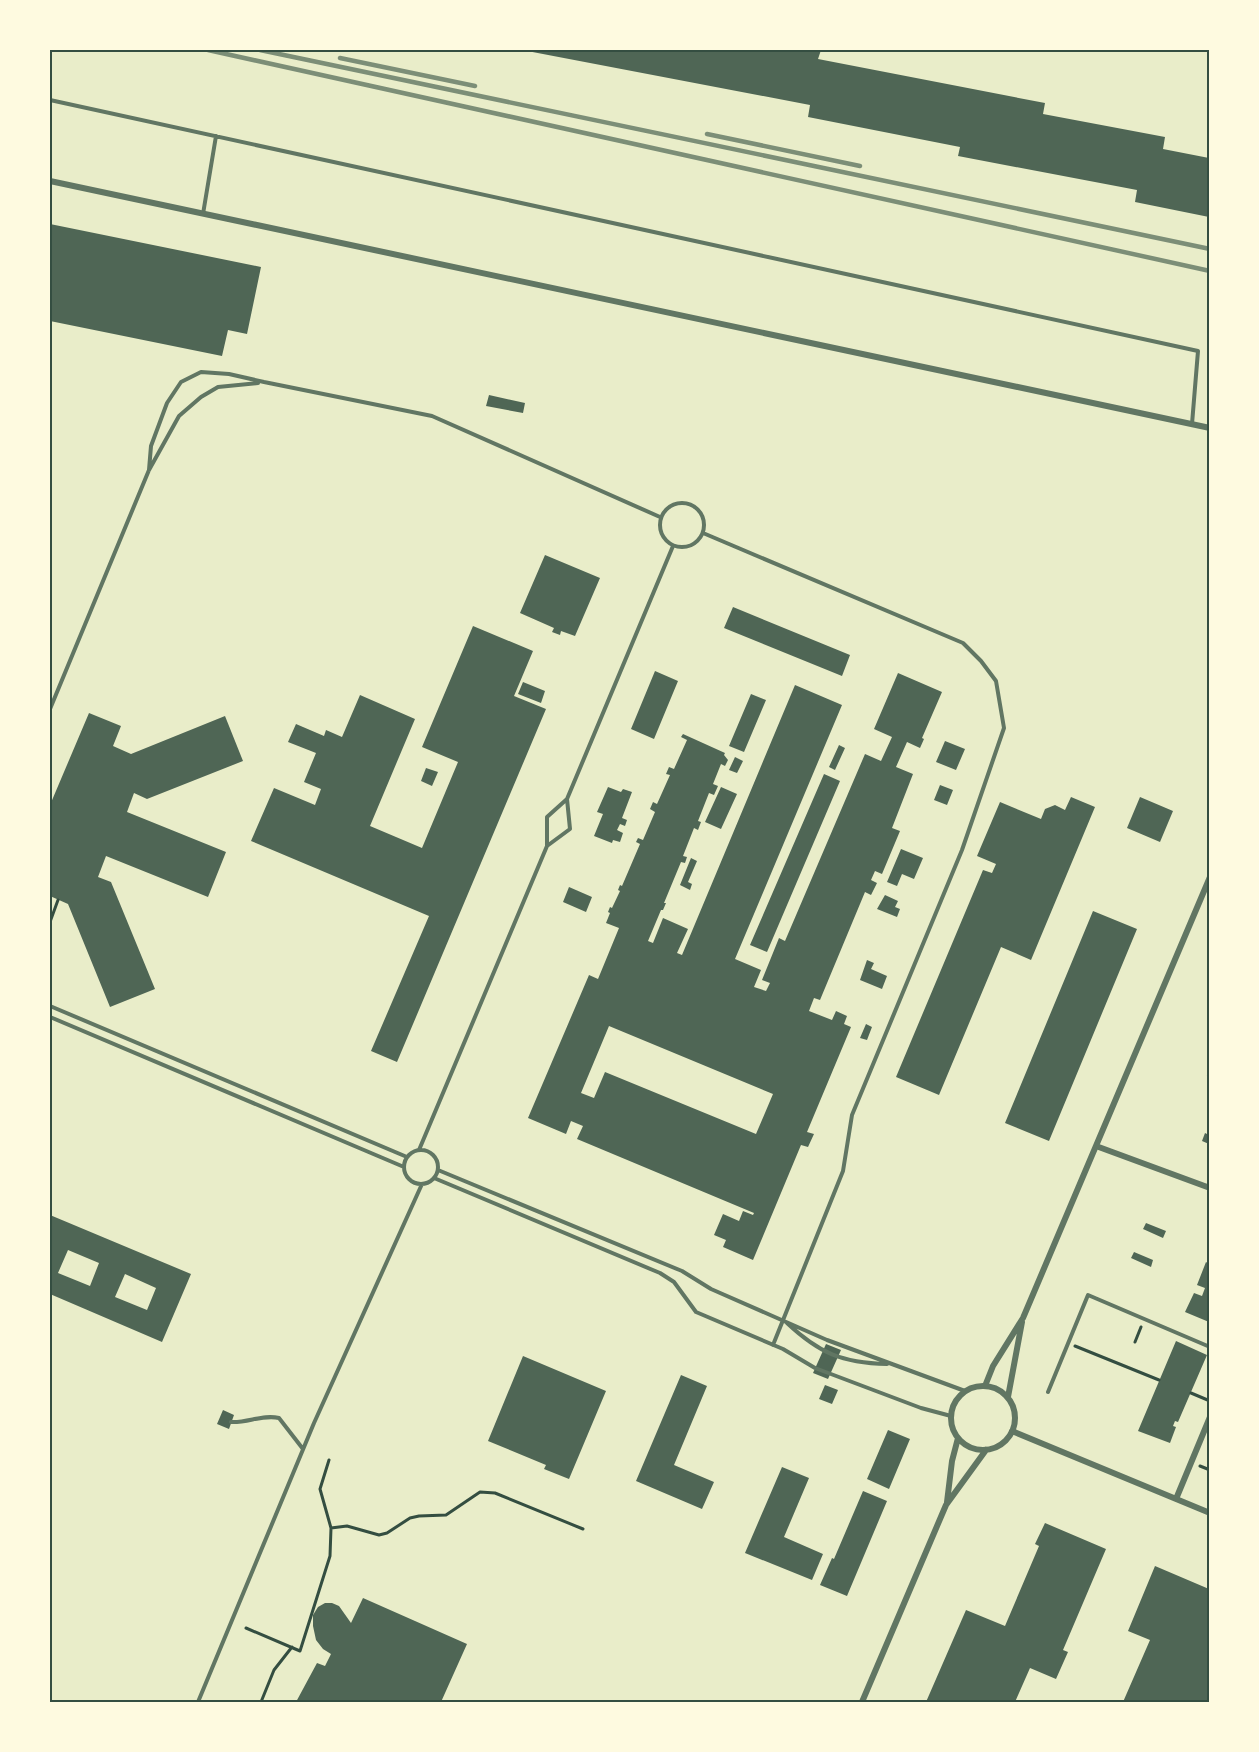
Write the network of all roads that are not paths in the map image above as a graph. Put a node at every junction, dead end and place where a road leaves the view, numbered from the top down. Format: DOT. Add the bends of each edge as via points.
graph roads {
  1 [pos="50,99"];
  2 [pos="216,136"];
  3 [pos="50,181"];
  4 [pos="203,214"];
  5 [pos="264,382"];
  6 [pos="1192,424"];
  7 [pos="1209,428"];
  8 [pos="149,470"];
  9 [pos="660,517"];
  10 [pos="703,533"];
  11 [pos="673,546"];
  12 [pos="50,710"];
  13 [pos="567,799"];
  14 [pos="547,846"];
  15 [pos="1209,877"];
  16 [pos="50,1006"];
  17 [pos="50,1017"];
  18 [pos="1096,1146"];
  19 [pos="419,1150"];
  20 [pos="407,1156"];
  21 [pos="404,1167"];
  22 [pos="438,1170"];
  23 [pos="434,1178"];
  24 [pos="422,1184"];
  25 [pos="1209,1188"];
  26 [pos="1023,1318"];
  27 [pos="784,1320"];
  28 [pos="774,1345"];
  29 [pos="1209,1347"];
  30 [pos="892,1364"];
  31 [pos="986,1386"];
  32 [pos="965,1391"];
  33 [pos="1047,1392"];
  34 [pos="1008,1397"];
  35 [pos="951,1416"];
  36 [pos="1209,1417"];
  37 [pos="231,1422"];
  38 [pos="1012,1431"];
  39 [pos="958,1438"];
  40 [pos="303,1449"];
  41 [pos="986,1450"];
  42 [pos="1176,1499"];
  43 [pos="946,1505"];
  44 [pos="1209,1513"];
  45 [pos="198,1702"];
  46 [pos="862,1702"];
  1 -- 2 [label="lane"];
  2 -- 4 [label="lane"];
  2 -- 6 [label="lane" via="1198,351"];
  3 -- 4 [label="street"];
  4 -- 6 [label="street"];
  5 -- 8 [label="lane" via="218,387 201,397 179,416"];
  5 -- 8 [label="lane" via="201,372 181,382 167,403 151,446"];
  5 -- 9 [label="lane" via="432,416"];
  6 -- 7 [label="street"];
  8 -- 12 [label="lane"];
  9 -- 10 [label="lane" via="669,506 690,504 701,513"];
  9 -- 11 [label="lane" via="663,537"];
  10 -- 11 [label="lane" via="694,544"];
  10 -- 27 [label="lane" via="963,643 996,681 1004,728 962,850 852,1115 843,1171"];
  11 -- 13 [label="lane"];
  13 -- 14 [label="lane" via="547,817"];
  13 -- 14 [label="lane" via="570,829"];
  14 -- 19 [label="lane"];
  15 -- 18 [label="street"];
  16 -- 20 [label="lane"];
  17 -- 21 [label="lane"];
  18 -- 25 [label="street"];
  18 -- 26 [label="street"];
  19 -- 20 [label="lane"];
  19 -- 22 [label="lane" via="434,1155"];
  20 -- 21 [label="lane"];
  21 -- 24 [label="lane" via="409,1179"];
  22 -- 23 [label="lane"];
  22 -- 27 [label="lane" via="682,1271 711,1289"];
  23 -- 24 [label="lane"];
  23 -- 28 [label="lane" via="660,1273 674,1282 696,1312"];
  24 -- 40 [label="lane"];
  26 -- 31 [label="street" via="993,1366"];
  26 -- 34 [label="street"];
  27 -- 28 [label="lane"];
  27 -- 30 [label="lane"];
  27 -- 30 [label="lane" via="822,1352 865,1364"];
  28 -- 35 [label="lane" via="815,1368"];
  29 -- 33 [label="lane" via="1088,1295"];
  30 -- 32 [label="lane"];
  31 -- 32 [label="street"];
  31 -- 34 [label="street"];
  32 -- 35 [label="street"];
  34 -- 38 [label="street" via="1015,1413"];
  35 -- 39 [label="street"];
  36 -- 42 [label="street"];
  37 -- 40 [label="lane" via="279,1418"];
  38 -- 41 [label="street" via="1002,1444"];
  38 -- 42 [label="street"];
  39 -- 41 [label="street" via="970,1447"];
  39 -- 43 [label="street"];
  40 -- 45 [label="lane"];
  41 -- 43 [label="street"];
  42 -- 44 [label="street"];
  43 -- 46 [label="street"];
}
